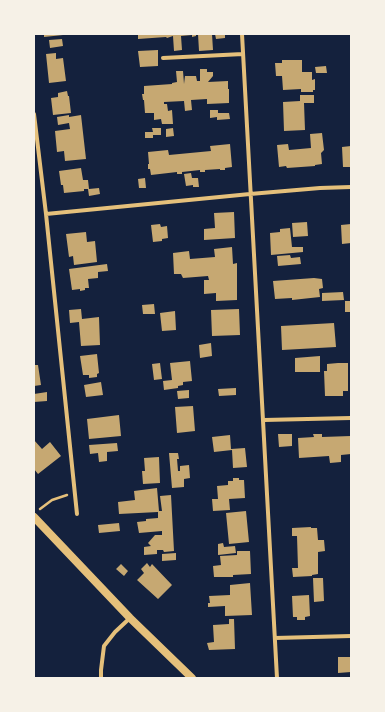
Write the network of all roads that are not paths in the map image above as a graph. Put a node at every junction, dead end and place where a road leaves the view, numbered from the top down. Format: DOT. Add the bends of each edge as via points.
graph roads {
  1 [pos="242,34"];
  2 [pos="243,54"];
  3 [pos="163,58"];
  4 [pos="34,114"];
  5 [pos="351,187"];
  6 [pos="250,194"];
  7 [pos="46,214"];
  8 [pos="351,418"];
  9 [pos="264,420"];
  10 [pos="77,514"];
  11 [pos="34,517"];
  12 [pos="130,618"];
  13 [pos="351,636"];
  14 [pos="275,638"];
  15 [pos="101,678"];
  16 [pos="192,678"];
  17 [pos="277,678"];
  1 -- 2 [label="street"];
  2 -- 3 [label="street"];
  2 -- 6 [label="street"];
  4 -- 7 [label="street"];
  5 -- 6 [label="street"];
  6 -- 7 [label="street"];
  6 -- 9 [label="street"];
  7 -- 10 [label="street"];
  8 -- 9 [label="street"];
  9 -- 14 [label="street"];
  11 -- 12 [label="main road"];
  12 -- 15 [label="street" via="104,646"];
  12 -- 16 [label="main road"];
  13 -- 14 [label="street"];
  14 -- 17 [label="street"];
}
